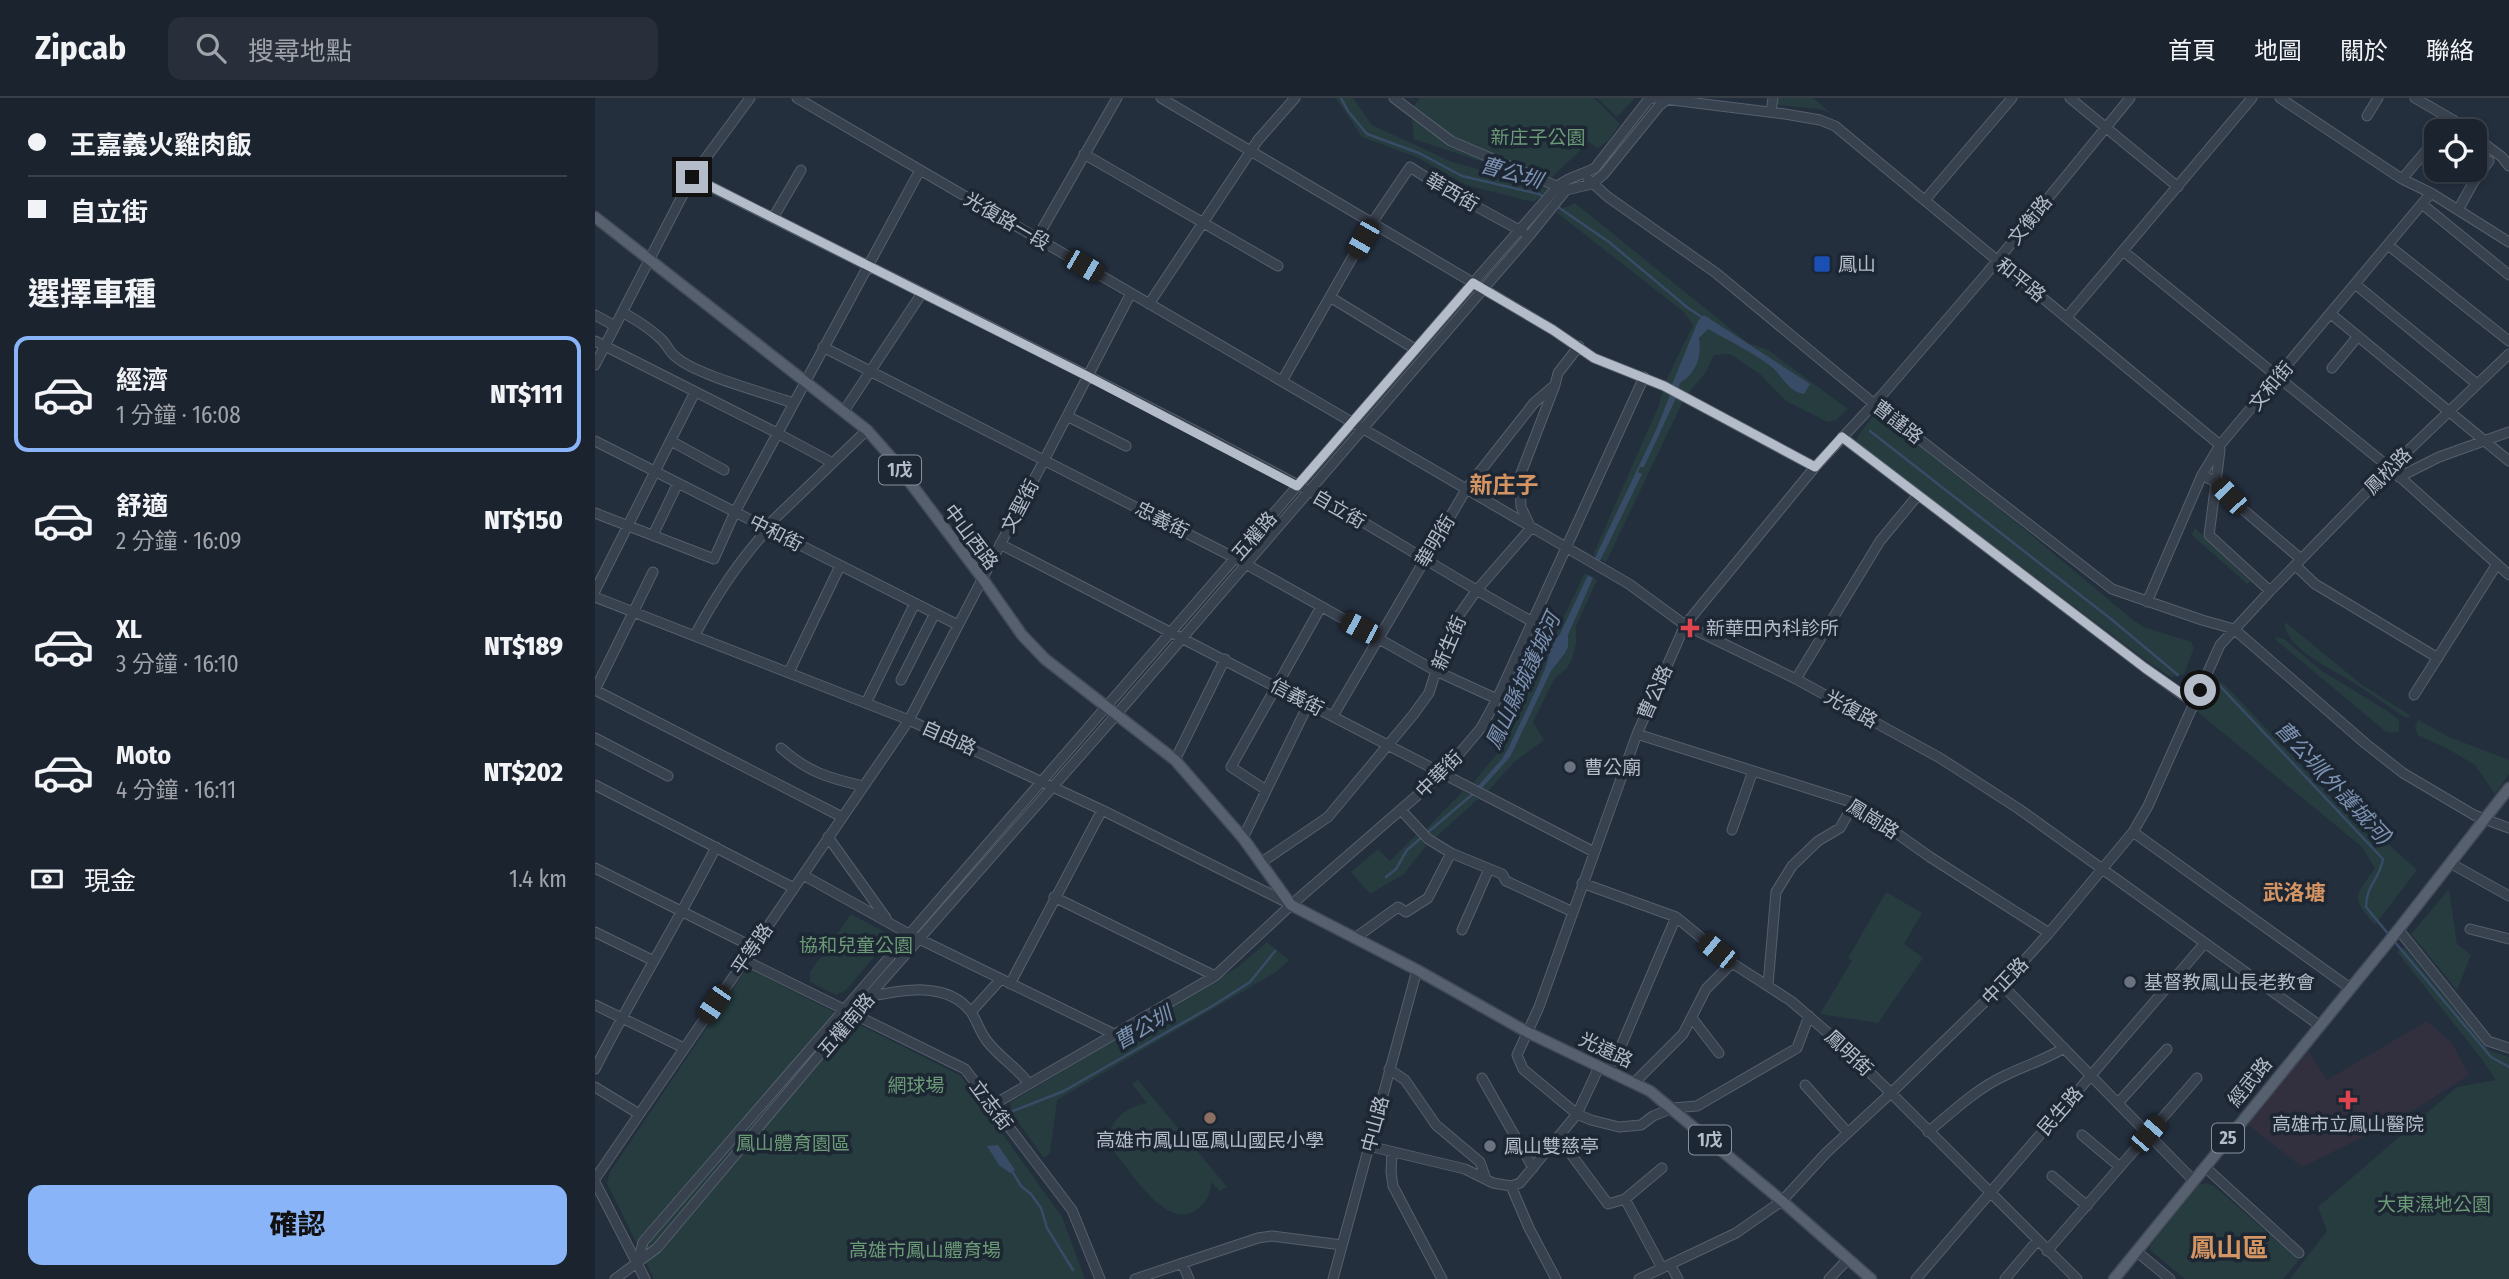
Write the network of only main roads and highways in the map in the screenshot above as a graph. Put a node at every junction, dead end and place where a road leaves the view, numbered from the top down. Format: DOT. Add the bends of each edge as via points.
graph roads {
  1 [pos="595,218"];
  2 [pos="2509,788"];
  3 [pos="1291,905"];
  4 [pos="1871,1279"];
  5 [pos="2114,1279"];
  1 -- 3 [label="main road, 中山西路 / 1戊" via="867,430 1022,635 1045,659 1175,760 1243,838"];
  2 -- 5 [label="main road, 經武路 / 25"];
  3 -- 4 [label="main road, 光遠路 / 1戊" via="1527,1032 1650,1091"];
}
